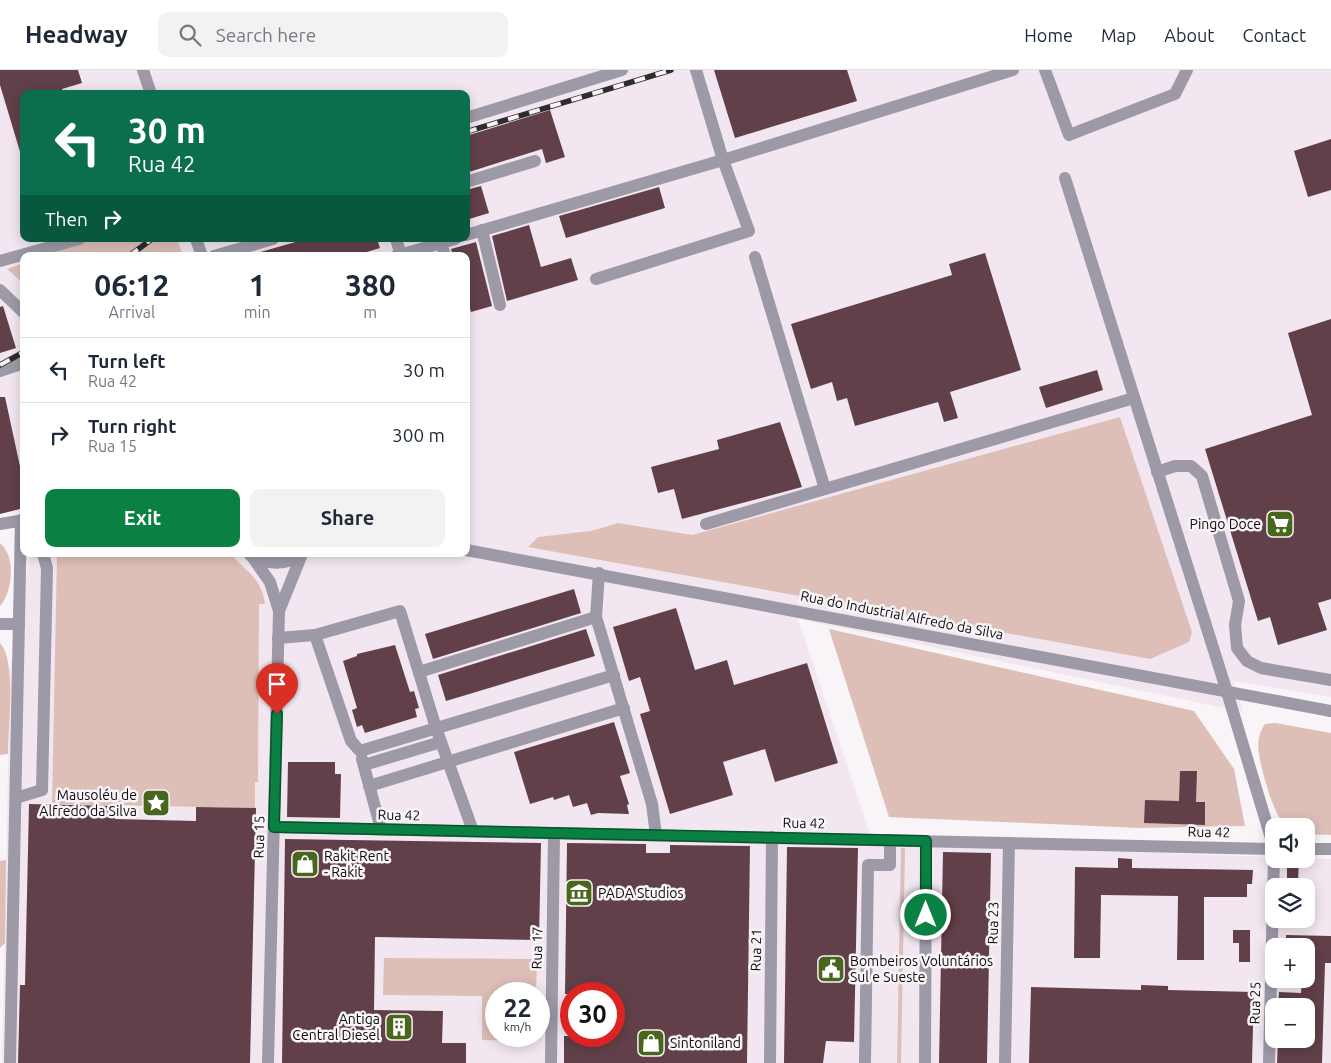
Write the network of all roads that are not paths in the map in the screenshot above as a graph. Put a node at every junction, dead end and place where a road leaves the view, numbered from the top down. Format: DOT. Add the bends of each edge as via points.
graph roads {
  1 [pos="143,70"];
  2 [pos="622,70"];
  3 [pos="696,70"];
  4 [pos="1013,70"];
  5 [pos="1045,70"];
  6 [pos="1187,70"];
  7 [pos="150,90"];
  8 [pos="470,117"];
  9 [pos="723,160"];
  10 [pos="535,161"];
  11 [pos="1065,178"];
  12 [pos="470,181"];
  13 [pos="482,230"];
  14 [pos="470,234"];
  15 [pos="69,242"];
  16 [pos="263,242"];
  17 [pos="444,242"];
  18 [pos="441,243"];
  19 [pos="34,252"];
  20 [pos="228,252"];
  21 [pos="411,252"];
  22 [pos="444,252"];
  23 [pos="20,256"];
  24 [pos="755,257"];
  25 [pos="0,262"];
  26 [pos="596,279"];
  27 [pos="0,290"];
  28 [pos="500,305"];
  29 [pos="20,308"];
  30 [pos="20,364"];
  31 [pos="0,371"];
  32 [pos="1134,398"];
  33 [pos="1158,472"];
  34 [pos="826,489"];
  35 [pos="20,521"];
  36 [pos="0,524"];
  37 [pos="706,524"];
  38 [pos="470,551"];
  39 [pos="21,557"];
  40 [pos="44,557"];
  41 [pos="251,557"];
  42 [pos="256,557"];
  43 [pos="296,557"];
  44 [pos="301,557"];
  45 [pos="599,573"];
  46 [pos="279,611"];
  47 [pos="596,617"];
  48 [pos="0,624"];
  49 [pos="18,624"];
  50 [pos="315,635"];
  51 [pos="278,638"];
  52 [pos="419,672"];
  53 [pos="614,675"];
  54 [pos="1331,680"];
  55 [pos="1227,692"];
  56 [pos="624,708"];
  57 [pos="1331,711"];
  58 [pos="436,728"];
  59 [pos="441,742"];
  60 [pos="360,751"];
  61 [pos="449,762"];
  62 [pos="364,765"];
  63 [pos="369,786"];
  64 [pos="16,798"];
  65 [pos="1265,819"];
  66 [pos="274,827"];
  67 [pos="381,829"];
  68 [pos="473,831"];
  69 [pos="554,833"];
  70 [pos="656,835"];
  71 [pos="772,837"];
  72 [pos="890,840"];
  73 [pos="926,841"];
  74 [pos="1009,843"];
  75 [pos="1331,848"];
  76 [pos="1265,849"];
  77 [pos="1315,849"];
  78 [pos="1274,868"];
  79 [pos="10,1063"];
  80 [pos="268,1063"];
  81 [pos="551,1063"];
  82 [pos="770,1063"];
  83 [pos="865,1063"];
  84 [pos="924,1063"];
  85 [pos="1005,1063"];
  86 [pos="1269,1063"];
  1 -- 7 [label="street"];
  2 -- 8 [label="street"];
  3 -- 9 [label="street"];
  4 -- 9 [label="street"];
  5 -- 6 [label="street" via="1069,135 1175,94"];
  9 -- 13 [label="street"];
  9 -- 26 [label="street" via="749,231"];
  10 -- 12 [label="street"];
  11 -- 32 [label="street"];
  13 -- 14 [label="street"];
  13 -- 28 [label="street"];
  15 -- 19 [label="street"];
  16 -- 20 [label="street"];
  17 -- 18 [label="street"];
  18 -- 21 [label="street"];
  18 -- 22 [label="street"];
  23 -- 25 [label="street"];
  24 -- 34 [label="street"];
  27 -- 29 [label="street"];
  30 -- 31 [label="street"];
  32 -- 33 [label="street"];
  32 -- 34 [label="street"];
  33 -- 54 [label="street" via="1175,466 1191,466 1202,476 1239,601 1235,625 1237,648 1247,660 1261,668"];
  33 -- 55 [label="street"];
  34 -- 37 [label="street"];
  35 -- 36 [label="street"];
  38 -- 45 [label="street, Rua do Industrial Alfredo da Silva"];
  39 -- 49 [label="street"];
  40 -- 64 [label="street" via="47,568 42,790"];
  41 -- 46 [label="street, Rua 15" via="270,582"];
  42 -- 43 [label="street" via="273,563"];
  44 -- 46 [label="street, Rua 15"];
  45 -- 47 [label="street"];
  45 -- 55 [label="street, Rua do Industrial Alfredo da Silva"];
  46 -- 51 [label="street, Rua 15"];
  47 -- 52 [label="street"];
  47 -- 53 [label="street"];
  48 -- 49 [label="street"];
  49 -- 64 [label="street"];
  50 -- 51 [label="street"];
  50 -- 52 [label="street" via="400,611"];
  50 -- 60 [label="street" via="351,741"];
  51 -- 66 [label="street, Rua 15"];
  52 -- 58 [label="street"];
  53 -- 56 [label="street"];
  53 -- 58 [label="street"];
  55 -- 57 [label="street, Rua do Industrial Alfredo da Silva"];
  55 -- 65 [label="street"];
  56 -- 61 [label="street"];
  56 -- 70 [label="street" via="652,804"];
  58 -- 59 [label="street"];
  58 -- 60 [label="street"];
  59 -- 61 [label="street"];
  59 -- 62 [label="street"];
  60 -- 62 [label="street"];
  61 -- 63 [label="street"];
  61 -- 68 [label="street"];
  62 -- 63 [label="street"];
  63 -- 67 [label="street"];
  64 -- 79 [label="street"];
  66 -- 67 [label="street, Rua 42"];
  66 -- 80 [label="street, Rua 15"];
  67 -- 68 [label="street, Rua 42"];
  68 -- 69 [label="street, Rua 42"];
  69 -- 70 [label="street, Rua 42"];
  69 -- 81 [label="street, Rua 17"];
  70 -- 71 [label="street, Rua 42"];
  71 -- 72 [label="street, Rua 42"];
  71 -- 82 [label="street, Rua 21"];
  72 -- 73 [label="street, Rua 42"];
  72 -- 83 [label="street" via="890,865 868,864"];
  73 -- 74 [label="street, Rua 42"];
  73 -- 84 [label="street"];
  74 -- 76 [label="street, Rua 42"];
  74 -- 85 [label="street, Rua 23"];
  75 -- 77 [label="street"];
  78 -- 86 [label="street, Rua 25"];
}
